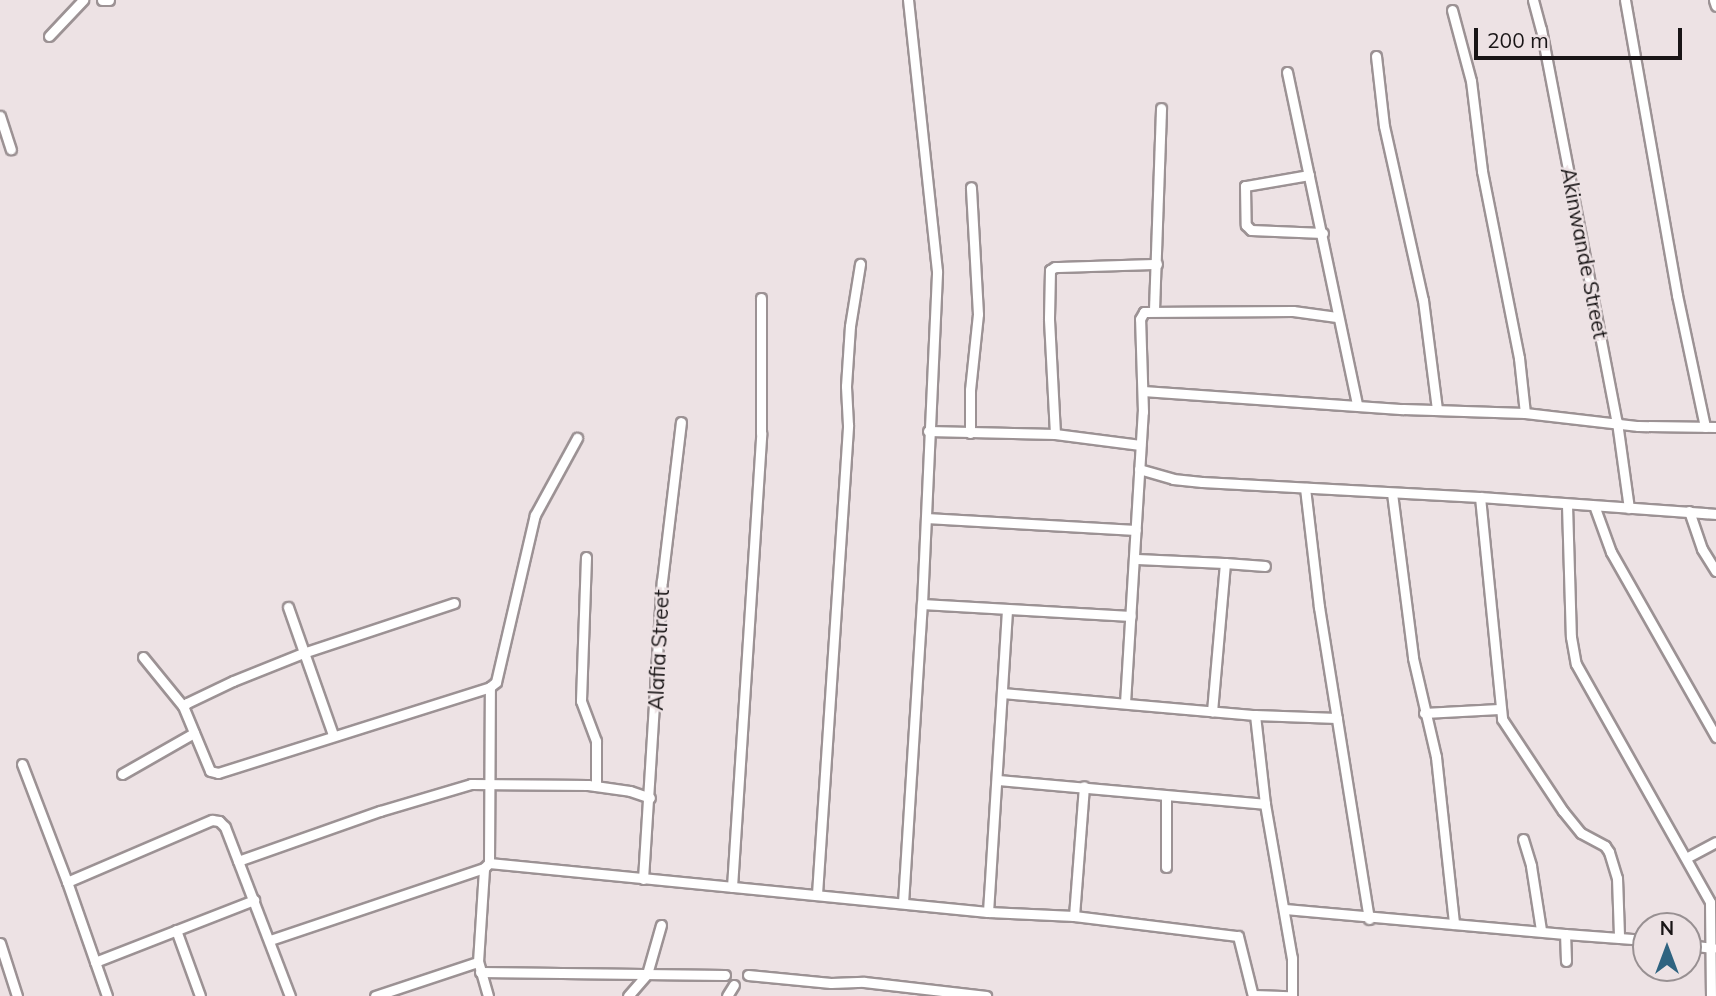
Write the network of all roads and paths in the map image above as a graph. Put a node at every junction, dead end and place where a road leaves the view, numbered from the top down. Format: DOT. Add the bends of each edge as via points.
graph roads {
  1 [pos="83,0"];
  2 [pos="102,0"];
  3 [pos="109,0"];
  4 [pos="908,0"];
  5 [pos="1533,0"];
  6 [pos="1625,0"];
  7 [pos="1714,0"];
  8 [pos="1716,6"];
  9 [pos="1452,10"];
  10 [pos="49,36"];
  11 [pos="1376,56"];
  12 [pos="1287,72"];
  13 [pos="1161,108"];
  14 [pos="0,116"];
  15 [pos="11,149"];
  16 [pos="1309,175"];
  17 [pos="971,187"];
  18 [pos="1323,233"];
  19 [pos="860,264"];
  20 [pos="1157,264"];
  21 [pos="761,299"];
  22 [pos="1154,310"];
  23 [pos="1337,317"];
  24 [pos="1143,390"];
  25 [pos="1357,405"];
  26 [pos="1437,409"];
  27 [pos="1525,413"];
  28 [pos="681,422"];
  29 [pos="1617,422"];
  30 [pos="1705,427"];
  31 [pos="1716,427"];
  32 [pos="928,431"];
  33 [pos="970,433"];
  34 [pos="1055,435"];
  35 [pos="576,438"];
  36 [pos="1140,445"];
  37 [pos="1139,469"];
  38 [pos="1305,488"];
  39 [pos="1392,493"];
  40 [pos="1480,497"];
  41 [pos="1567,505"];
  42 [pos="1595,508"];
  43 [pos="1629,508"];
  44 [pos="1689,511"];
  45 [pos="1716,514"];
  46 [pos="926,518"];
  47 [pos="1136,530"];
  48 [pos="586,557"];
  49 [pos="1136,559"];
  50 [pos="1224,563"];
  51 [pos="1265,566"];
  52 [pos="1716,571"];
  53 [pos="454,603"];
  54 [pos="922,604"];
  55 [pos="288,607"];
  56 [pos="1007,610"];
  57 [pos="1132,615"];
  58 [pos="303,653"];
  59 [pos="143,657"];
  60 [pos="490,687"];
  61 [pos="1002,693"];
  62 [pos="1125,703"];
  63 [pos="183,706"];
  64 [pos="1499,709"];
  65 [pos="1212,711"];
  66 [pos="1424,713"];
  67 [pos="1255,715"];
  68 [pos="1337,718"];
  69 [pos="194,733"];
  70 [pos="332,736"];
  71 [pos="1716,737"];
  72 [pos="22,764"];
  73 [pos="122,774"];
  74 [pos="997,780"];
  75 [pos="488,785"];
  76 [pos="596,786"];
  77 [pos="1084,786"];
  78 [pos="1166,796"];
  79 [pos="650,798"];
  80 [pos="1265,804"];
  81 [pos="1523,839"];
  82 [pos="1716,842"];
  83 [pos="1686,858"];
  84 [pos="239,861"];
  85 [pos="487,865"];
  86 [pos="1166,867"];
  87 [pos="643,879"];
  88 [pos="67,882"];
  89 [pos="732,887"];
  90 [pos="817,894"];
  91 [pos="254,900"];
  92 [pos="1713,901"];
  93 [pos="903,904"];
  94 [pos="1285,909"];
  95 [pos="988,912"];
  96 [pos="1074,916"];
  97 [pos="1369,919"];
  98 [pos="1454,924"];
  99 [pos="661,925"];
  100 [pos="176,930"];
  101 [pos="1541,930"];
  102 [pos="1565,934"];
  103 [pos="1619,936"];
  104 [pos="1632,938"];
  105 [pos="270,940"];
  106 [pos="0,943"];
  107 [pos="1702,947"];
  108 [pos="1713,948"];
  109 [pos="1566,961"];
  110 [pos="95,962"];
  111 [pos="479,967"];
  112 [pos="647,974"];
  113 [pos="725,975"];
  114 [pos="748,975"];
  115 [pos="734,985"];
  116 [pos="1713,990"];
  117 [pos="1254,995"];
  118 [pos="17,996"];
  119 [pos="107,996"];
  120 [pos="200,996"];
  121 [pos="290,996"];
  122 [pos="375,996"];
  123 [pos="488,996"];
  124 [pos="628,996"];
  125 [pos="727,996"];
  126 [pos="986,996"];
  127 [pos="1291,996"];
  1 -- 10 [label="street"];
  2 -- 3 [label="street"];
  4 -- 32 [label="street" via="937,271"];
  5 -- 29 [label="street, Akinwande Street"];
  6 -- 30 [label="street"];
  7 -- 8 [label="street"];
  9 -- 27 [label="street" via="1471,81 1482,171 1519,358"];
  11 -- 26 [label="street" via="1384,126 1423,300"];
  12 -- 16 [label="street"];
  13 -- 20 [label="street"];
  14 -- 15 [label="street"];
  16 -- 18 [label="street"];
  16 -- 18 [label="street" via="1245,186 1246,225 1251,230"];
  17 -- 33 [label="street" via="978,314"];
  18 -- 23 [label="street"];
  19 -- 90 [label="street" via="850,326 848,425"];
  20 -- 22 [label="street"];
  20 -- 34 [label="street" via="1050,270"];
  21 -- 89 [label="street" via="761,433"];
  22 -- 23 [label="street" via="1293,311"];
  22 -- 24 [label="street" via="1144,312 1140,319"];
  23 -- 25 [label="street"];
  24 -- 25 [label="street"];
  24 -- 36 [label="street"];
  25 -- 26 [label="street"];
  26 -- 27 [label="street"];
  27 -- 29 [label="street"];
  28 -- 79 [label="street, Alafia Street" via="662,581"];
  29 -- 30 [label="street"];
  29 -- 43 [label="street, Akinwande Street"];
  30 -- 31 [label="street"];
  32 -- 33 [label="street"];
  32 -- 46 [label="street"];
  33 -- 34 [label="street"];
  34 -- 36 [label="street"];
  35 -- 60 [label="street" via="535,515 499,674"];
  36 -- 37 [label="street"];
  37 -- 38 [label="street" via="1173,479"];
  37 -- 47 [label="street"];
  38 -- 39 [label="street"];
  38 -- 68 [label="street"];
  39 -- 40 [label="street"];
  39 -- 66 [label="street"];
  40 -- 41 [label="street"];
  40 -- 64 [label="street"];
  41 -- 42 [label="street"];
  41 -- 83 [label="street" via="1576,664"];
  42 -- 43 [label="street"];
  42 -- 71 [label="street" via="1612,552"];
  43 -- 44 [label="street"];
  44 -- 45 [label="street"];
  44 -- 52 [label="street" via="1702,549"];
  46 -- 47 [label="street"];
  46 -- 54 [label="street"];
  47 -- 49 [label="street"];
  48 -- 76 [label="street" via="581,701 598,750"];
  49 -- 50 [label="street"];
  49 -- 57 [label="street"];
  50 -- 51 [label="street"];
  50 -- 65 [label="street"];
  53 -- 58 [label="street"];
  54 -- 56 [label="street"];
  54 -- 93 [label="street"];
  55 -- 58 [label="street"];
  56 -- 57 [label="street"];
  56 -- 61 [label="street"];
  57 -- 62 [label="street"];
  58 -- 63 [label="street"];
  58 -- 70 [label="street"];
  59 -- 63 [label="street"];
  60 -- 70 [label="street"];
  60 -- 75 [label="street"];
  61 -- 62 [label="street"];
  61 -- 74 [label="street"];
  62 -- 65 [label="street"];
  63 -- 69 [label="street"];
  64 -- 66 [label="street"];
  64 -- 103 [label="street" via="1508,732 1563,811 1581,832 1609,852 1617,878"];
  65 -- 67 [label="street"];
  66 -- 98 [label="street" via="1436,757"];
  67 -- 68 [label="street"];
  67 -- 80 [label="street"];
  68 -- 97 [label="street"];
  69 -- 70 [label="street" via="214,773"];
  69 -- 73 [label="street"];
  72 -- 88 [label="street"];
  74 -- 77 [label="street"];
  74 -- 95 [label="street"];
  75 -- 76 [label="street"];
  75 -- 84 [label="street" via="443,790"];
  75 -- 85 [label="street"];
  76 -- 79 [label="street"];
  77 -- 78 [label="street"];
  77 -- 96 [label="street"];
  78 -- 80 [label="street"];
  78 -- 86 [label="street"];
  79 -- 87 [label="street, Alafia Street"];
  80 -- 94 [label="street"];
  81 -- 101 [label="street"];
  82 -- 83 [label="street"];
  83 -- 92 [label="street"];
  84 -- 88 [label="street" via="225,827 212,820"];
  84 -- 91 [label="street"];
  85 -- 87 [label="street"];
  85 -- 105 [label="street"];
  85 -- 111 [label="street"];
  87 -- 89 [label="street"];
  88 -- 110 [label="street"];
  89 -- 90 [label="street"];
  90 -- 93 [label="street"];
  91 -- 100 [label="street"];
  91 -- 105 [label="street"];
  92 -- 108 [label="street"];
  93 -- 95 [label="street"];
  94 -- 97 [label="street"];
  94 -- 127 [label="street" via="1292,958"];
  95 -- 96 [label="street"];
  96 -- 117 [label="street" via="1238,936"];
  97 -- 98 [label="street"];
  98 -- 101 [label="street"];
  99 -- 112 [label="street"];
  100 -- 110 [label="street"];
  100 -- 120 [label="street"];
  101 -- 102 [label="street"];
  102 -- 103 [label="street"];
  102 -- 109 [label="street"];
  103 -- 104 [label="street"];
  105 -- 121 [label="street"];
  106 -- 118 [label="street"];
  107 -- 108 [label="street"];
  108 -- 116 [label="street"];
  110 -- 119 [label="street"];
  111 -- 112 [label="street"];
  111 -- 122 [label="street"];
  111 -- 123 [label="street"];
  112 -- 113 [label="street"];
  112 -- 124 [label="street"];
  114 -- 126 [label="street"];
  115 -- 125 [label="street"];
  117 -- 127 [label="street"];
}
